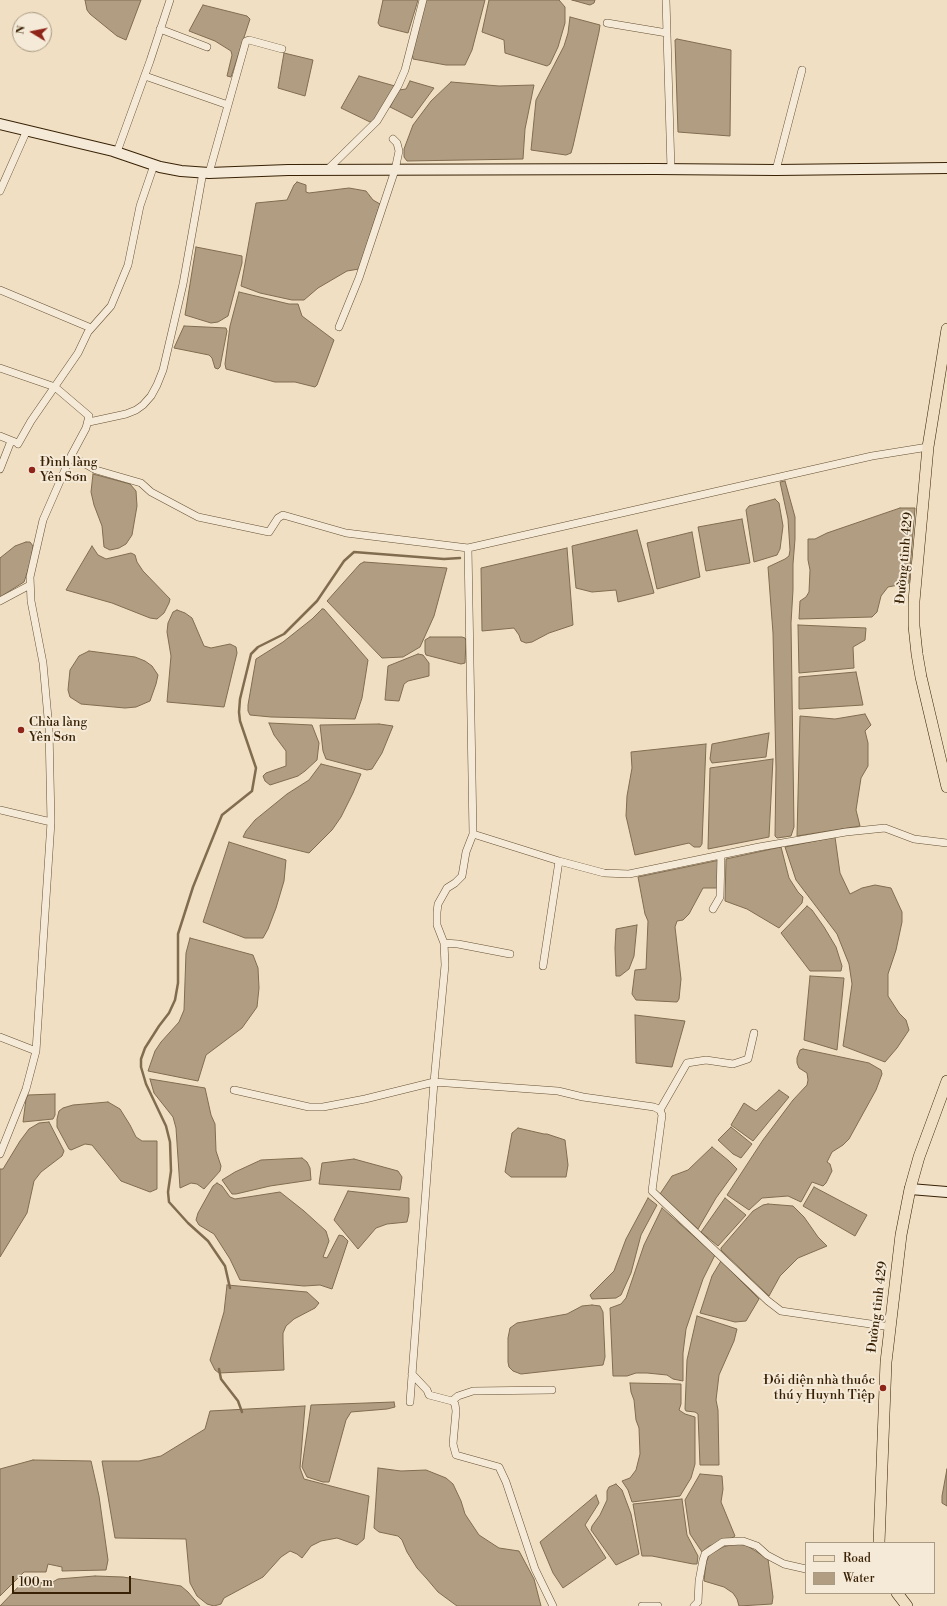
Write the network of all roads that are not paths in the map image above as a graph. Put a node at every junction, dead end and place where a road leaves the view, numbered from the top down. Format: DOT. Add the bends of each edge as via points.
graph roads {
  1 [pos="170,0"];
  2 [pos="423,0"];
  3 [pos="666,0"];
  4 [pos="607,22"];
  5 [pos="160,29"];
  6 [pos="667,33"];
  7 [pos="207,47"];
  8 [pos="282,49"];
  9 [pos="802,70"];
  10 [pos="144,76"];
  11 [pos="228,105"];
  12 [pos="0,124"];
  13 [pos="27,130"];
  14 [pos="393,139"];
  15 [pos="116,152"];
  16 [pos="154,165"];
  17 [pos="947,168"];
  18 [pos="670,169"];
  19 [pos="327,170"];
  20 [pos="395,170"];
  21 [pos="776,170"];
  22 [pos="206,172"];
  23 [pos="0,191"];
  24 [pos="0,290"];
  25 [pos="339,327"];
  26 [pos="91,328"];
  27 [pos="947,329"];
  28 [pos="945,345"];
  29 [pos="0,368"];
  30 [pos="55,387"];
  31 [pos="88,422"];
  32 [pos="0,436"];
  33 [pos="16,443"];
  34 [pos="928,447"];
  35 [pos="71,456"];
  36 [pos="0,469"];
  37 [pos="468,548"];
  38 [pos="30,585"];
  39 [pos="0,601"];
  40 [pos="947,786"];
  41 [pos="0,810"];
  42 [pos="50,822"];
  43 [pos="472,834"];
  44 [pos="947,843"];
  45 [pos="721,855"];
  46 [pos="559,861"];
  47 [pos="713,909"];
  48 [pos="444,943"];
  49 [pos="510,954"];
  50 [pos="543,966"];
  51 [pos="754,1033"];
  52 [pos="0,1037"];
  53 [pos="36,1051"];
  54 [pos="947,1081"];
  55 [pos="434,1082"];
  56 [pos="234,1090"];
  57 [pos="660,1110"];
  58 [pos="0,1154"];
  59 [pos="910,1189"];
  60 [pos="947,1192"];
  61 [pos="891,1327"];
  62 [pos="412,1374"];
  63 [pos="552,1390"];
  64 [pos="452,1401"];
  65 [pos="410,1402"];
  66 [pos="880,1542"];
  67 [pos="805,1568"];
  68 [pos="898,1594"];
  69 [pos="553,1606"];
  70 [pos="642,1606"];
  71 [pos="658,1606"];
  72 [pos="694,1606"];
  73 [pos="907,1606"];
  1 -- 5 [label="street"];
  2 -- 19 [label="street" via="405,70 398,86 377,121"];
  3 -- 6 [label="street"];
  4 -- 6 [label="street"];
  5 -- 7 [label="street"];
  5 -- 10 [label="street"];
  6 -- 18 [label="street"];
  8 -- 11 [label="street" via="247,40"];
  9 -- 21 [label="street"];
  10 -- 11 [label="street"];
  10 -- 15 [label="street"];
  11 -- 22 [label="street"];
  12 -- 13 [label="street"];
  13 -- 15 [label="street"];
  13 -- 23 [label="street"];
  14 -- 20 [label="street" via="399,151"];
  15 -- 16 [label="street"];
  16 -- 22 [label="street" via="181,171"];
  16 -- 26 [label="street" via="140,206 128,265 111,306"];
  17 -- 21 [label="street"];
  18 -- 20 [label="street"];
  18 -- 21 [label="street"];
  19 -- 20 [label="street"];
  19 -- 22 [label="street"];
  20 -- 25 [label="street" via="359,278"];
  22 -- 31 [label="street" via="183,284 163,370 157,385 144,405 136,410"];
  24 -- 26 [label="street"];
  26 -- 30 [label="street"];
  27 -- 28 [label="main road, Đường tỉnh 429"];
  28 -- 34 [label="main road, Đường tỉnh 429"];
  29 -- 30 [label="street"];
  30 -- 31 [label="street" via="89,416"];
  30 -- 33 [label="street"];
  31 -- 35 [label="street"];
  32 -- 33 [label="street"];
  33 -- 36 [label="street"];
  34 -- 37 [label="street" via="872,456"];
  34 -- 40 [label="main road, Đường tỉnh 429" via="914,626 921,677"];
  35 -- 37 [label="street" via="96,470 141,483 151,492 198,517 268,532 283,515 346,533"];
  35 -- 38 [label="street" via="43,520"];
  37 -- 43 [label="street"];
  38 -- 39 [label="street"];
  38 -- 42 [label="street" via="43,663 48,722"];
  41 -- 42 [label="street"];
  42 -- 53 [label="street"];
  43 -- 46 [label="street"];
  43 -- 48 [label="street" via="462,876 447,888 438,904 437,925"];
  44 -- 45 [label="street" via="914,838 885,828 846,832"];
  45 -- 46 [label="street" via="629,874 604,873"];
  45 -- 47 [label="street" via="720,897"];
  46 -- 50 [label="street"];
  48 -- 49 [label="street"];
  48 -- 55 [label="street" via="445,965"];
  51 -- 57 [label="street" via="748,1059 733,1064 706,1060 687,1063"];
  52 -- 53 [label="street"];
  53 -- 58 [label="street" via="26,1088"];
  54 -- 59 [label="main road, Đường tỉnh 429"];
  55 -- 56 [label="street" via="365,1100 323,1107 309,1107"];
  55 -- 57 [label="street" via="558,1091"];
  55 -- 62 [label="street"];
  57 -- 61 [label="street" via="662,1115 652,1191 768,1301 781,1311"];
  59 -- 60 [label="street"];
  59 -- 61 [label="main road, Đường tỉnh 429" via="901,1235"];
  61 -- 66 [label="main road, Đường tỉnh 429" via="886,1362"];
  62 -- 64 [label="street" via="429,1395"];
  62 -- 65 [label="street"];
  63 -- 64 [label="street" via="473,1391"];
  64 -- 69 [label="street" via="456,1411 453,1444 456,1455 499,1467 535,1569"];
  67 -- 72 [label="street" via="784,1564 757,1546 743,1541 723,1542 706,1554 703,1560 698,1602"];
  68 -- 73 [label="main road"];
  70 -- 71 [label="street"];
}
